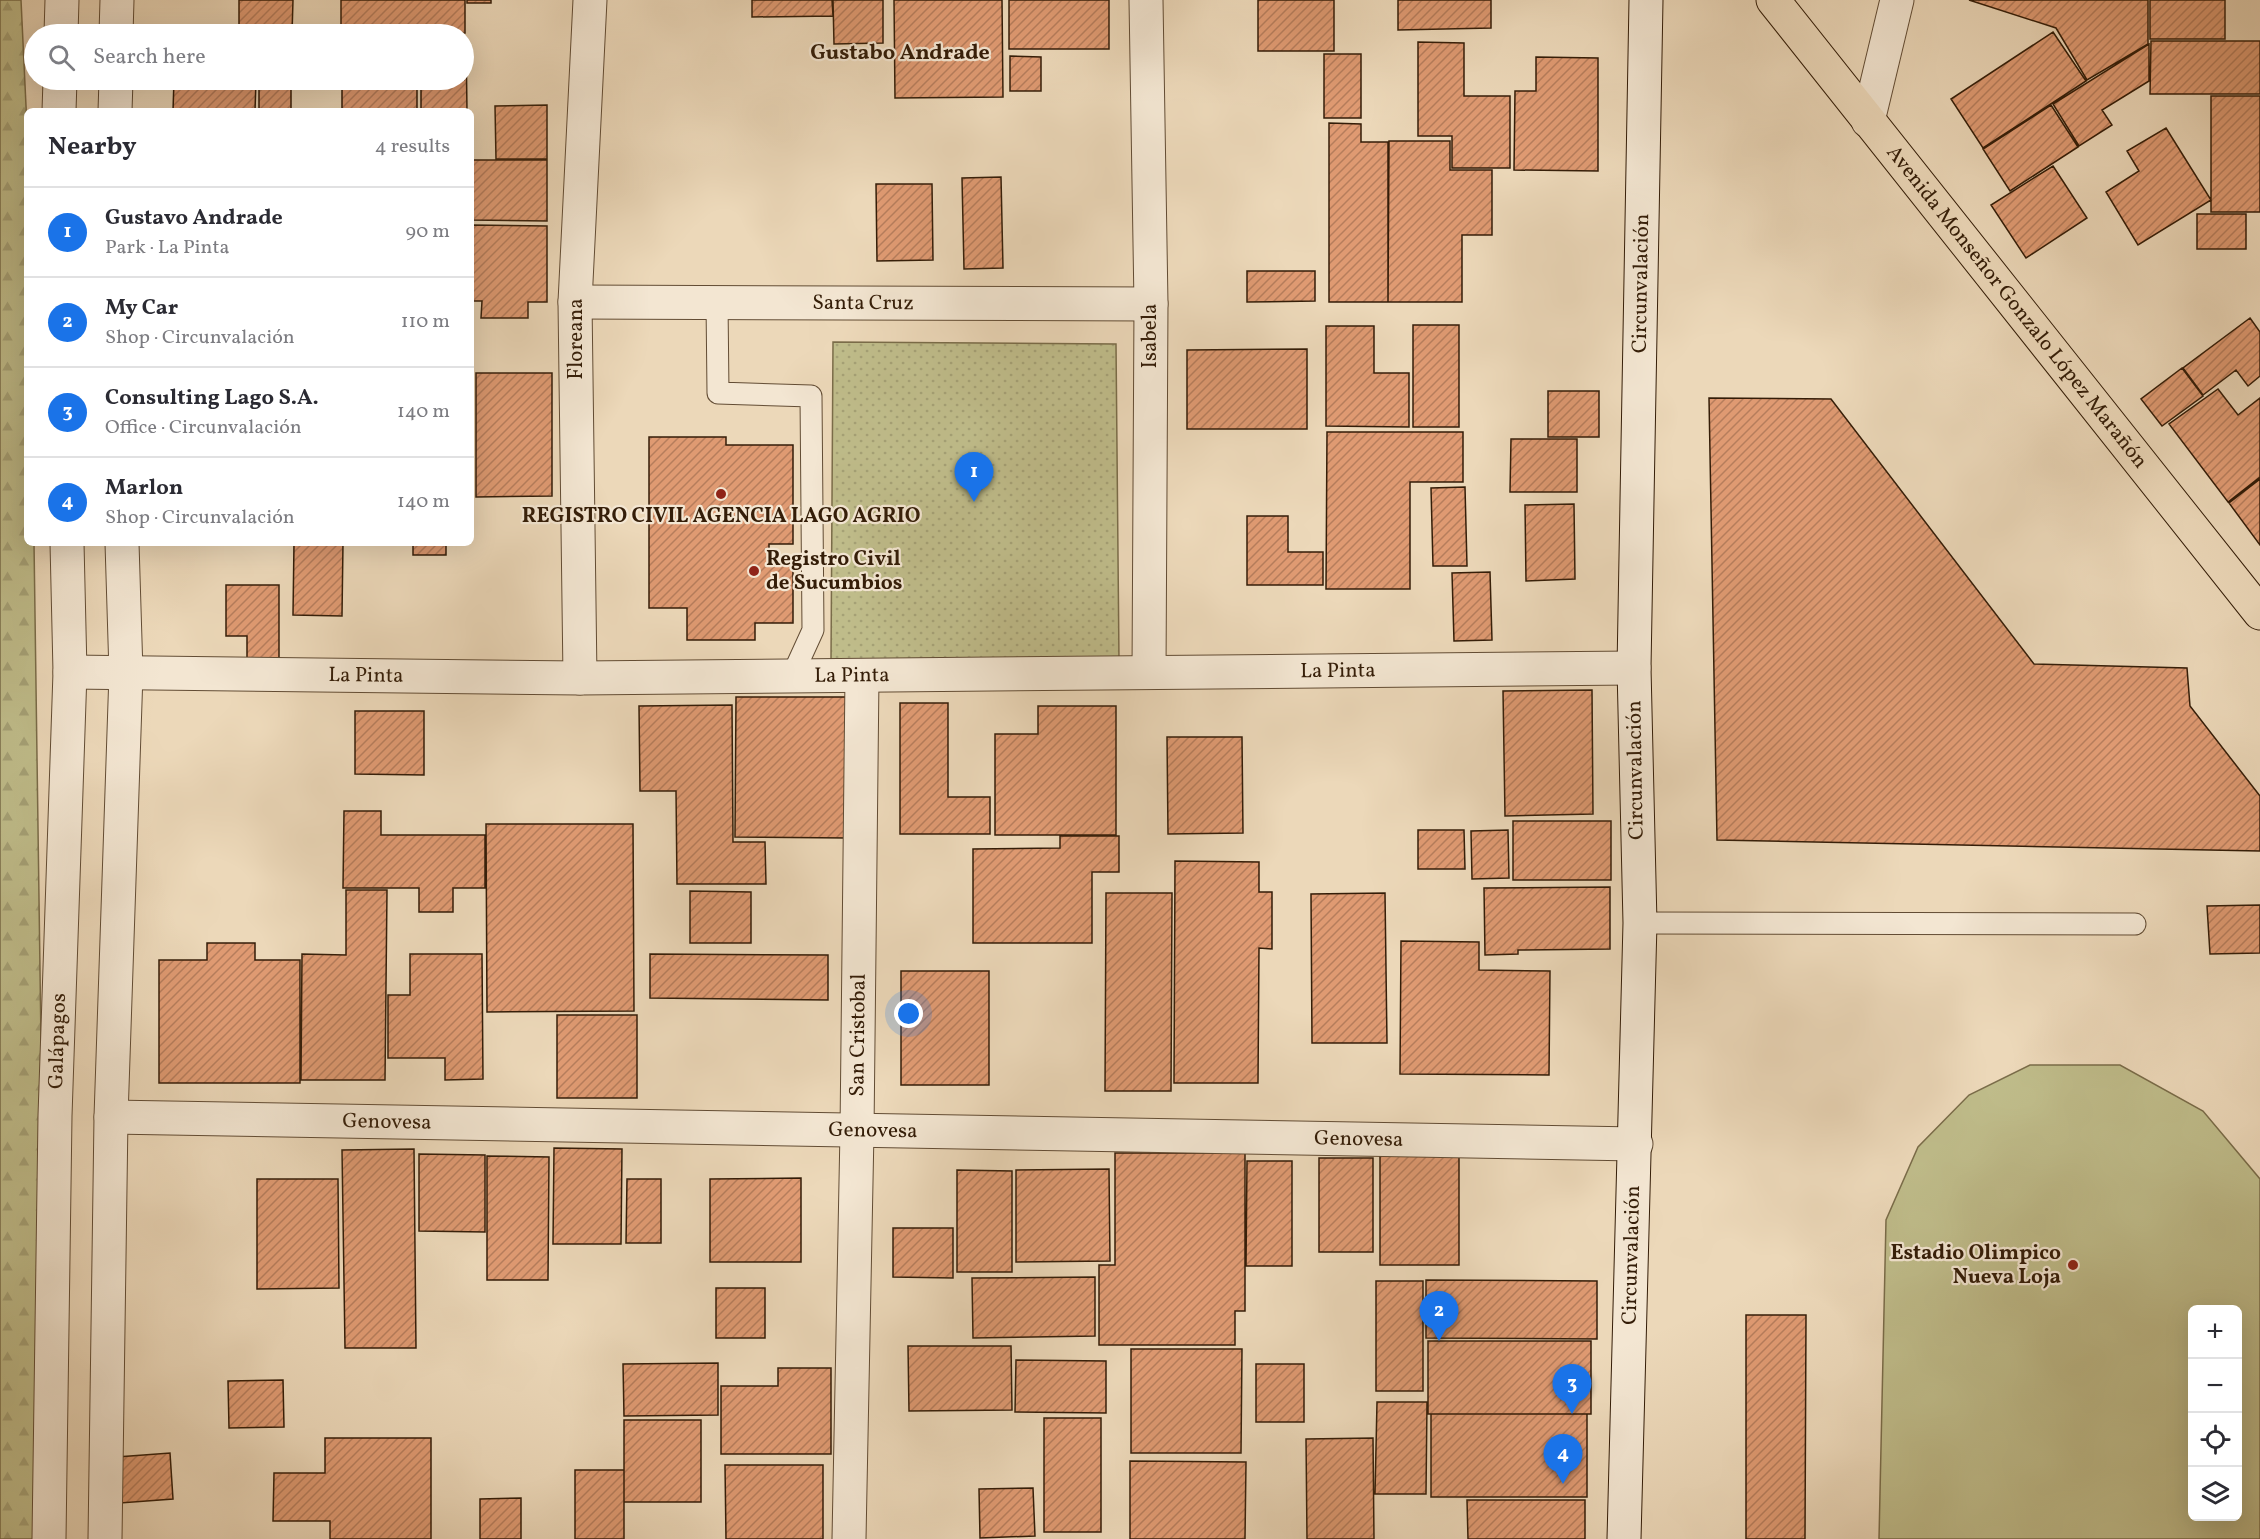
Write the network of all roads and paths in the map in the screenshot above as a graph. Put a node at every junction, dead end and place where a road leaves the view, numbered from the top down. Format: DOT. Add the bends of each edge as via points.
graph roads {
  1 [pos="62,0"];
  2 [pos="117,0"];
  3 [pos="590,0"];
  4 [pos="1146,0"];
  5 [pos="1646,0"];
  6 [pos="1773,0"];
  7 [pos="1897,0"];
  8 [pos="61,24"];
  9 [pos="116,24"];
  10 [pos="60,90"];
  11 [pos="116,90"];
  12 [pos="59,108"];
  13 [pos="115,108"];
  14 [pos="1868,122"];
  15 [pos="575,302"];
  16 [pos="717,302"];
  17 [pos="1150,303"];
  18 [pos="67,546"];
  19 [pos="123,546"];
  20 [pos="2260,613"];
  21 [pos="1634,668"];
  22 [pos="70,672"];
  23 [pos="1149,672"];
  24 [pos="126,673"];
  25 [pos="792,676"];
  26 [pos="862,676"];
  27 [pos="580,678"];
  28 [pos="1640,923"];
  29 [pos="2135,924"];
  30 [pos="111,1117"];
  31 [pos="857,1131"];
  32 [pos="1636,1144"];
  33 [pos="49,1539"];
  34 [pos="105,1539"];
  35 [pos="849,1539"];
  36 [pos="1624,1539"];
  1 -- 8 [label="street"];
  2 -- 9 [label="street"];
  3 -- 15 [label="street, Floreana"];
  4 -- 17 [label="street, Isabela"];
  5 -- 21 [label="street, Circunvalación"];
  6 -- 14 [label="highway, Avenida Monseñor Gonzalo López Marañón"];
  7 -- 14 [label="street"];
  10 -- 12 [label="street"];
  11 -- 13 [label="street"];
  14 -- 20 [label="highway, Avenida Monseñor Gonzalo López Marañón"];
  15 -- 16 [label="street, Santa Cruz"];
  15 -- 27 [label="street, Floreana"];
  16 -- 17 [label="street, Santa Cruz"];
  16 -- 25 [label="lane" via="718,393 811,396 813,630"];
  17 -- 23 [label="street, Isabela"];
  18 -- 22 [label="street, Galápagos"];
  19 -- 24 [label="street"];
  21 -- 23 [label="street, La Pinta"];
  21 -- 28 [label="street, Circunvalación"];
  22 -- 24 [label="street, La Pinta"];
  22 -- 33 [label="street, Galápagos" via="55,1128"];
  23 -- 26 [label="street, La Pinta"];
  24 -- 27 [label="street, La Pinta"];
  24 -- 30 [label="street"];
  25 -- 26 [label="street, La Pinta"];
  25 -- 27 [label="street, La Pinta"];
  26 -- 31 [label="street, San Cristobal"];
  28 -- 29 [label="lane"];
  28 -- 32 [label="street, Circunvalación"];
  30 -- 31 [label="street, Genovesa"];
  30 -- 34 [label="street"];
  31 -- 32 [label="street, Genovesa"];
  31 -- 35 [label="street, San Cristobal"];
  32 -- 36 [label="street, Circunvalación"];
}
